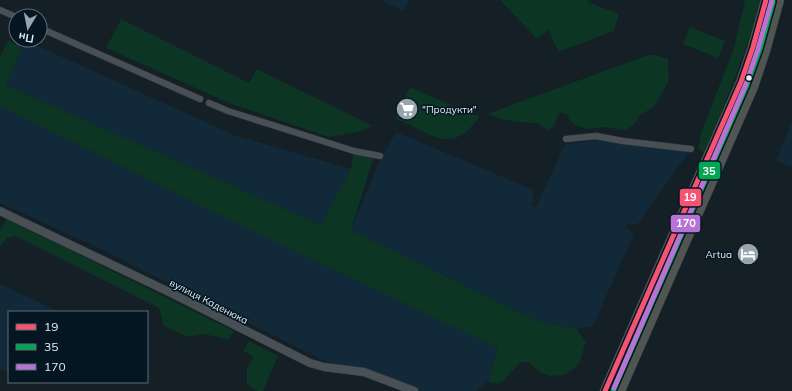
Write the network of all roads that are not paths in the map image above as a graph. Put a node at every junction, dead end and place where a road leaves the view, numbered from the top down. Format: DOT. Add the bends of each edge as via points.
graph roads {
  1 [pos="766,0"];
  2 [pos="779,0"];
  3 [pos="48,32"];
  4 [pos="200,99"];
  5 [pos="209,103"];
  6 [pos="566,139"];
  7 [pos="691,148"];
  8 [pos="380,156"];
  9 [pos="0,211"];
  10 [pos="671,241"];
  11 [pos="683,246"];
  12 [pos="414,391"];
  13 [pos="605,391"];
  14 [pos="620,391"];
  1 -- 10 [label="main road" via="741,82"];
  2 -- 11 [label="main road" via="753,87"];
  3 -- 4 [label="street"];
  5 -- 8 [label="street" via="228,112 354,151"];
  6 -- 7 [label="street" via="596,136"];
  9 -- 12 [label="street, вулиця Каденюка" via="310,363 364,372"];
  10 -- 11 [label="main road"];
  10 -- 13 [label="main road"];
  11 -- 14 [label="main road"];
}
